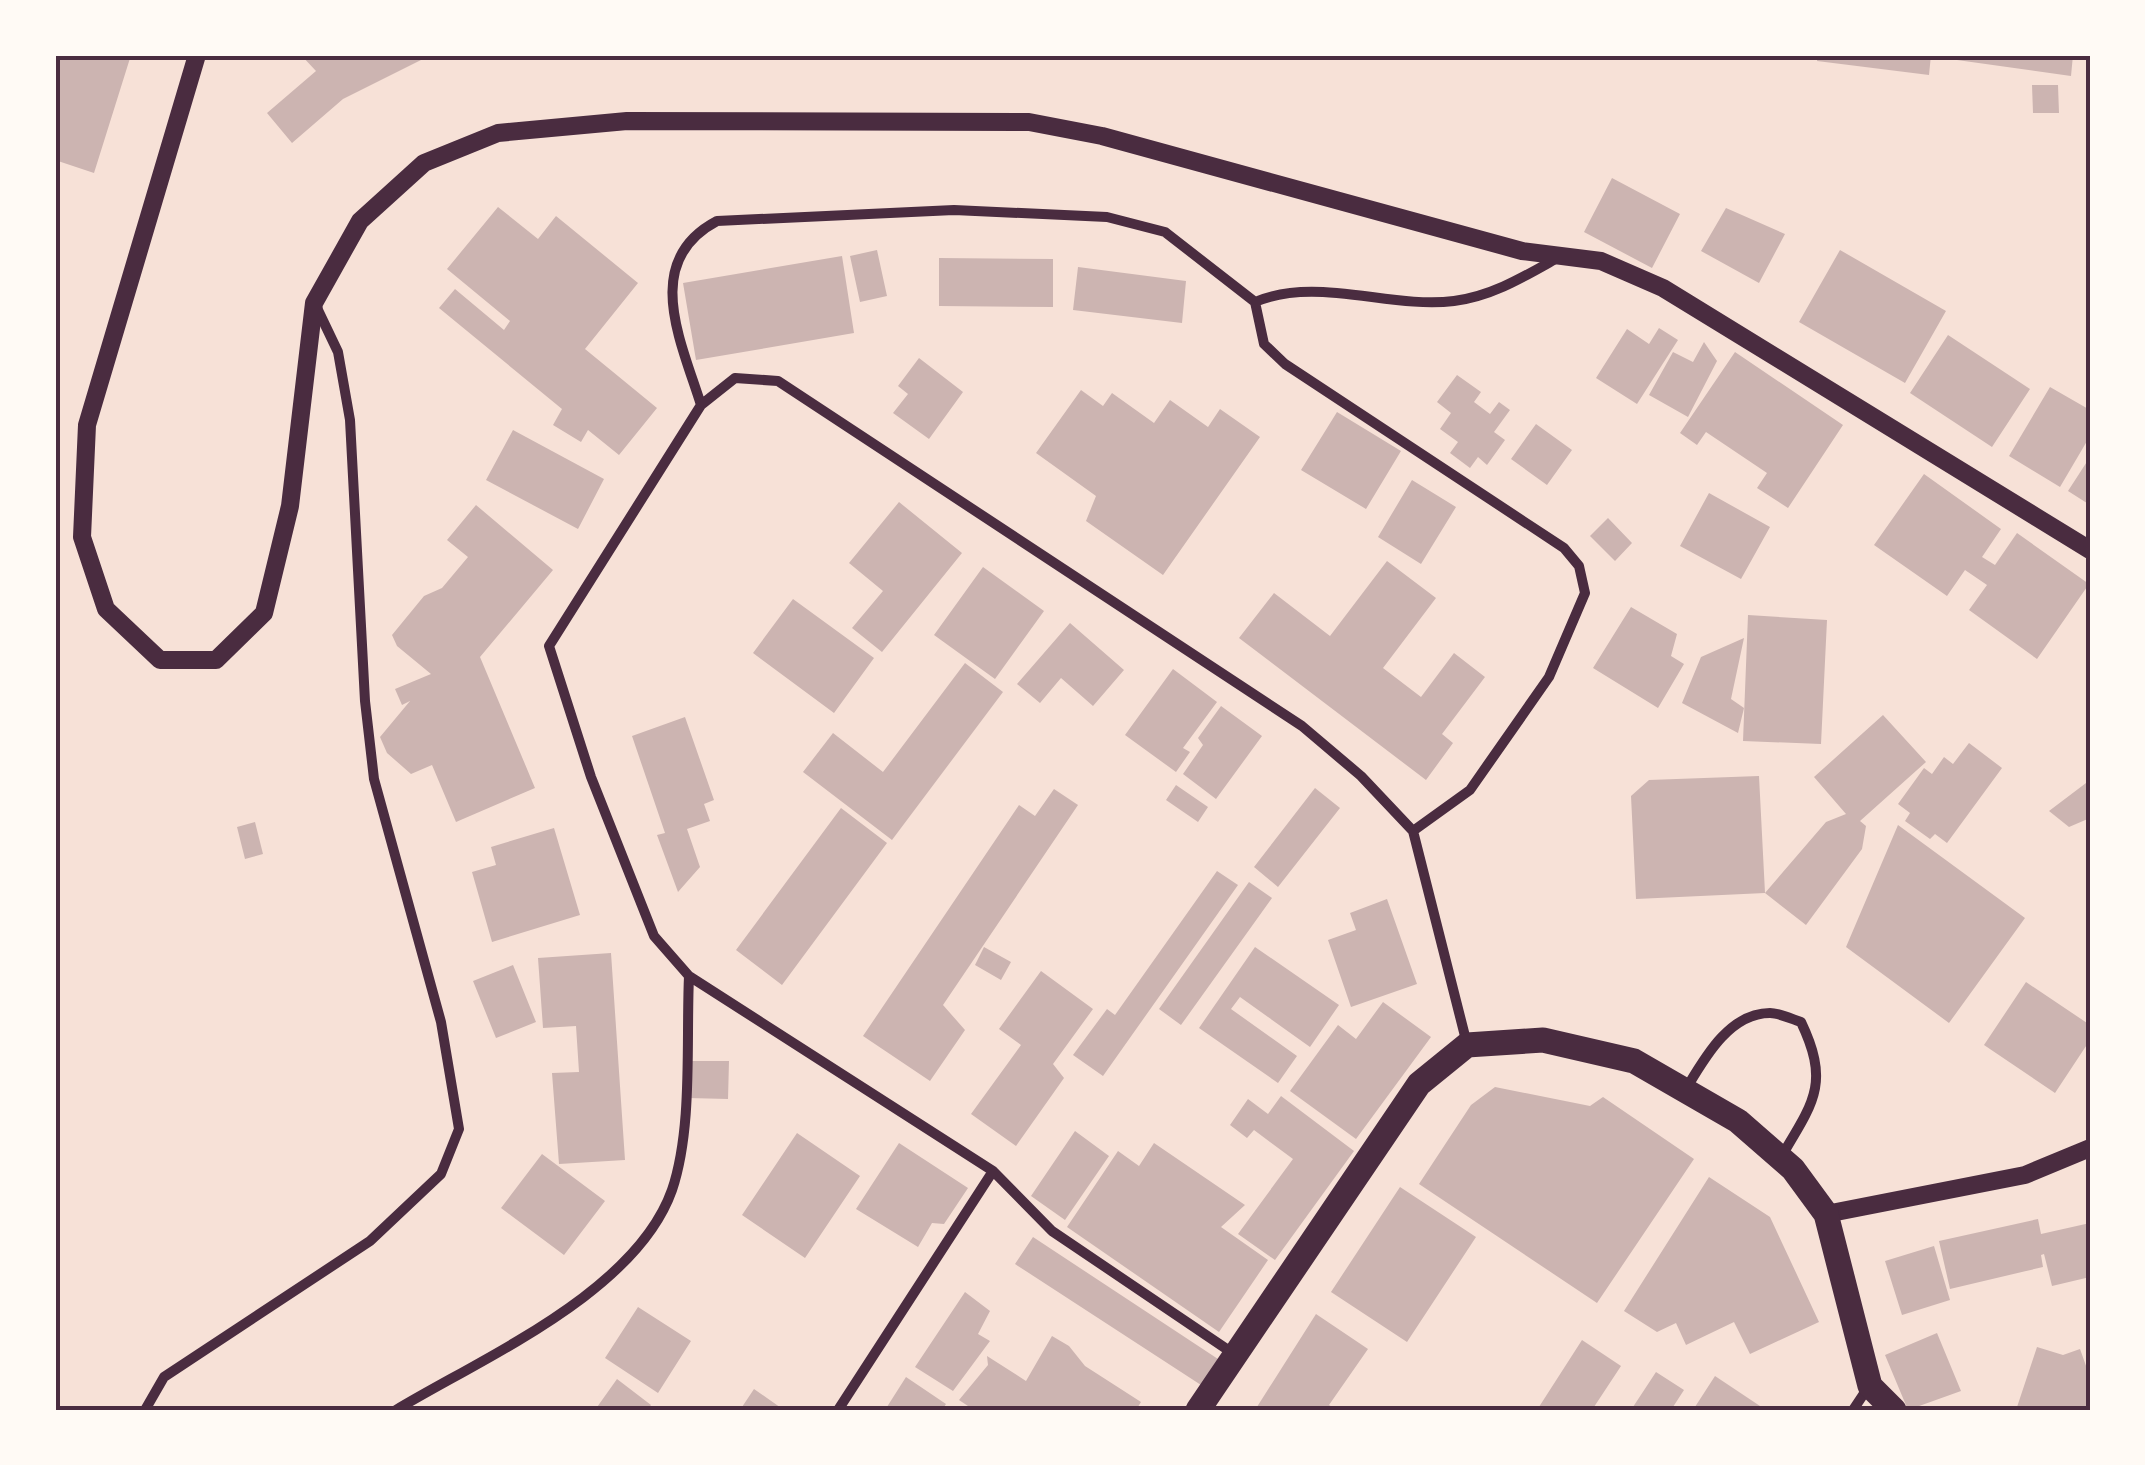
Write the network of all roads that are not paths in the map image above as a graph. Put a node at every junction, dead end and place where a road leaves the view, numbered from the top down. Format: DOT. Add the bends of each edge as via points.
graph roads {
  1 [pos="196,55"];
  2 [pos="1560,256"];
  3 [pos="1255,302"];
  4 [pos="314,303"];
  5 [pos="701,404"];
  6 [pos="2090,550"];
  7 [pos="1413,831"];
  8 [pos="689,976"];
  9 [pos="1467,1045"];
  10 [pos="1685,1090"];
  11 [pos="2090,1148"];
  12 [pos="1780,1158"];
  13 [pos="993,1171"];
  14 [pos="1826,1214"];
  15 [pos="1236,1355"];
  16 [pos="1870,1386"];
  17 [pos="145,1410"];
  18 [pos="396,1410"];
  19 [pos="838,1410"];
  20 [pos="1198,1410"];
  21 [pos="1853,1410"];
  22 [pos="1894,1410"];
  1 -- 4 [label="street" via="87,425 82,537 106,609 160,660 216,660 264,613 290,506"];
  2 -- 3 [label="street" via="1488,295 1450,302 1292,293"];
  2 -- 4 [label="street" via="1029,122 627,121 498,133 424,163 360,221"];
  2 -- 6 [label="street" via="1600,262 1663,288"];
  3 -- 5 [label="street" via="1164,232 1107,216 954,210 717,221 692,234 675,263 672,314"];
  3 -- 7 [label="street" via="1264,344 1286,364 1564,548 1579,566 1584,593 1548,677 1470,790"];
  4 -- 17 [label="street" via="338,352 350,420 374,779 441,1022 459,1128 441,1174 370,1240 164,1377"];
  5 -- 7 [label="street" via="735,378 778,382 1302,726"];
  5 -- 8 [label="street" via="548,646 590,776 654,936"];
  7 -- 9 [label="street"];
  8 -- 13 [label="street"];
  8 -- 18 [label="street" via="682,1137 672,1190 649,1234 615,1273"];
  9 -- 10 [label="main road" via="1543,1040 1634,1061"];
  9 -- 15 [label="main road" via="1419,1084"];
  10 -- 12 [label="main road" via="1738,1121"];
  10 -- 12 [label="street" via="1711,1048 1740,1022 1770,1013 1801,1022 1818,1056 1817,1087"];
  11 -- 14 [label="street" via="2025,1175"];
  12 -- 14 [label="main road"];
  13 -- 15 [label="street" via="1052,1231"];
  13 -- 19 [label="street"];
  14 -- 16 [label="main road"];
  15 -- 20 [label="main road"];
  16 -- 21 [label="street"];
  16 -- 22 [label="main road"];
}
